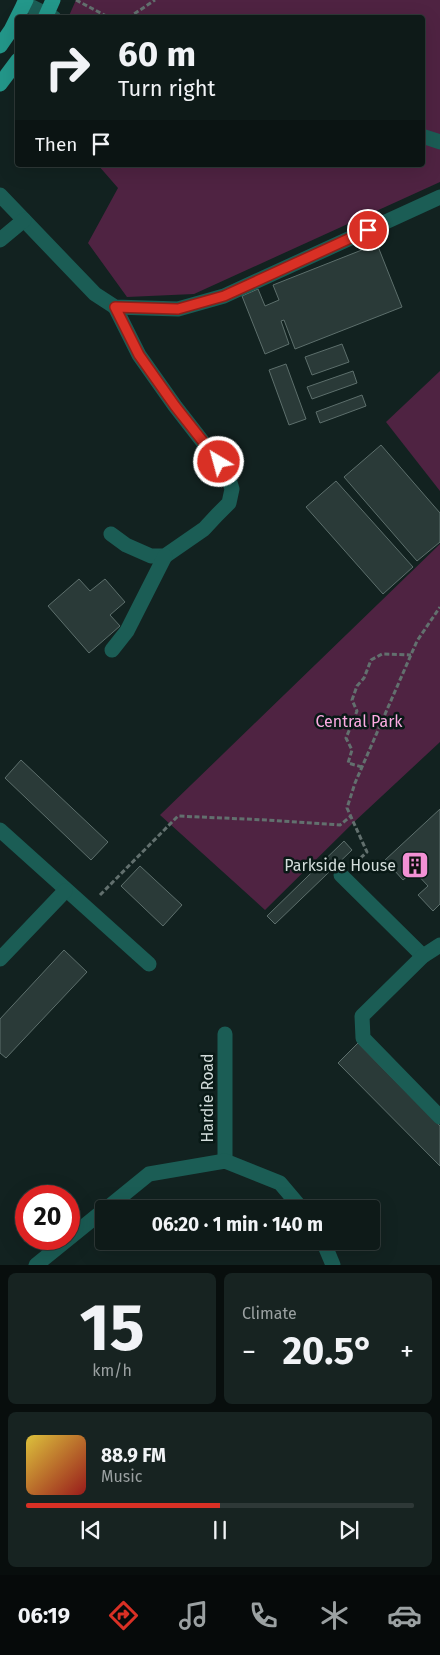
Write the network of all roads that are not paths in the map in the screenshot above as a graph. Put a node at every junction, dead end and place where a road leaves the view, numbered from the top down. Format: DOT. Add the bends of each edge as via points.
graph roads {
  1 [pos="53,0"];
  2 [pos="25,2"];
  3 [pos="18,15"];
  4 [pos="45,15"];
  5 [pos="49,15"];
  6 [pos="15,22"];
  7 [pos="0,46"];
  8 [pos="15,64"];
  9 [pos="0,84"];
  10 [pos="425,137"];
  11 [pos="440,142"];
  12 [pos="0,195"];
  13 [pos="440,197"];
  14 [pos="24,220"];
  15 [pos="0,240"];
  16 [pos="115,307"];
  17 [pos="111,534"];
  18 [pos="165,556"];
  19 [pos="112,650"];
  20 [pos="0,830"];
  21 [pos="341,875"];
  22 [pos="65,891"];
  23 [pos="440,945"];
  24 [pos="423,956"];
  25 [pos="0,959"];
  26 [pos="148,964"];
  27 [pos="225,1034"];
  28 [pos="440,1117"];
  29 [pos="225,1162"];
  30 [pos="117,1200"];
  31 [pos="294,1200"];
  32 [pos="95,1218"];
  33 [pos="327,1250"];
  34 [pos="36,1265"];
  35 [pos="333,1265"];
  1 -- 5 [label="main road"];
  2 -- 3 [label="main road"];
  2 -- 4 [label="street"];
  6 -- 7 [label="main road"];
  8 -- 9 [label="main road"];
  10 -- 11 [label="street"];
  12 -- 14 [label="street"];
  13 -- 16 [label="street" via="224,296 178,309"];
  14 -- 15 [label="street"];
  14 -- 16 [label="street" via="95,294"];
  16 -- 18 [label="street" via="139,355 227,473 232,489 229,502 217,516"];
  17 -- 18 [label="street" via="151,556"];
  18 -- 19 [label="street" via="127,631"];
  20 -- 22 [label="street"];
  21 -- 24 [label="street"];
  22 -- 25 [label="street"];
  22 -- 26 [label="street"];
  23 -- 24 [label="street"];
  24 -- 28 [label="street" via="362,1016 363,1038"];
  27 -- 29 [label="street, Hardie Road"];
  29 -- 30 [label="street, Hardie Road" via="149,1174"];
  29 -- 31 [label="street, Hardie Road" via="280,1183"];
  32 -- 34 [label="street, Hardie Road"];
  33 -- 35 [label="street"];
}
